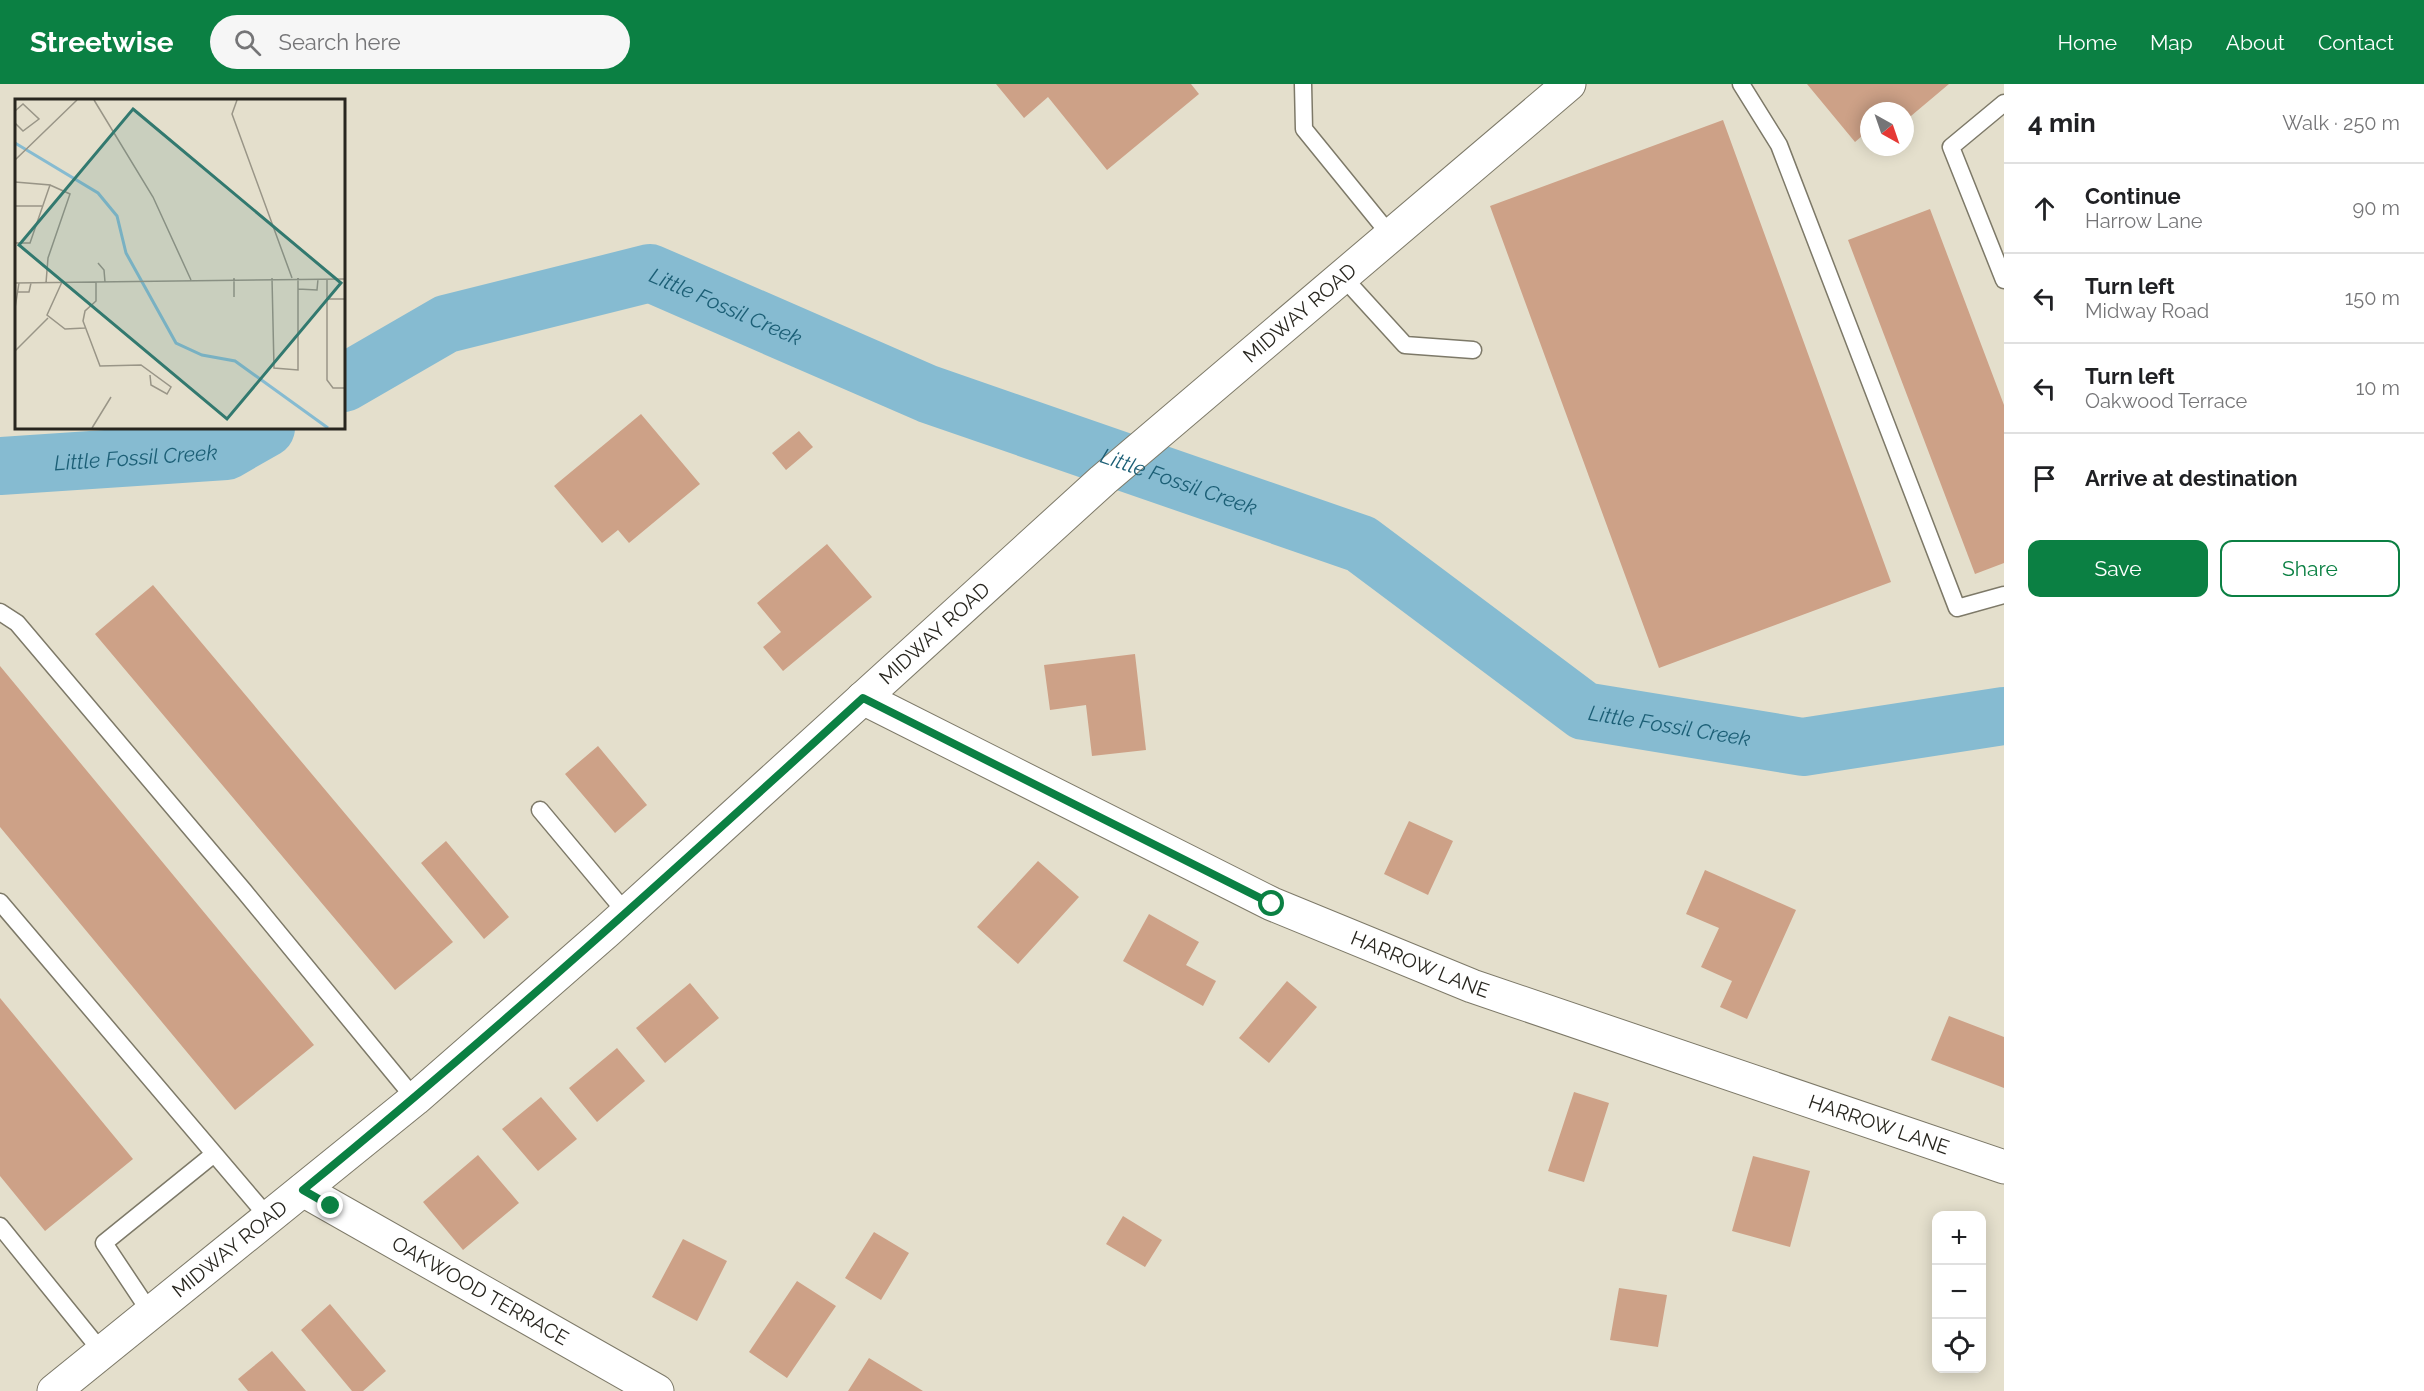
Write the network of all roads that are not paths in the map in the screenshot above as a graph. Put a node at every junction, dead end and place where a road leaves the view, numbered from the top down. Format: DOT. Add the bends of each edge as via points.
graph roads {
  1 [pos="1303,84"];
  2 [pos="1569,84"];
  3 [pos="1741,84"];
  4 [pos="2004,103"];
  5 [pos="1391,236"];
  6 [pos="1343,276"];
  7 [pos="2004,280"];
  8 [pos="1473,350"];
  9 [pos="2004,595"];
  10 [pos="0,612"];
  11 [pos="863,698"];
  12 [pos="540,810"];
  13 [pos="0,902"];
  14 [pos="627,914"];
  15 [pos="414,1099"];
  16 [pos="214,1154"];
  17 [pos="2004,1167"];
  18 [pos="303,1190"];
  19 [pos="268,1217"];
  20 [pos="2,1231"];
  21 [pos="150,1312"];
  22 [pos="102,1352"];
  23 [pos="54,1391"];
  24 [pos="657,1391"];
  1 -- 5 [label="lane" via="1304,129"];
  2 -- 5 [label="main road, MIDWAY ROAD"];
  3 -- 9 [label="lane" via="1779,145 1957,608"];
  4 -- 7 [label="lane" via="1952,147"];
  5 -- 6 [label="main road, MIDWAY ROAD"];
  6 -- 8 [label="lane" via="1406,345"];
  6 -- 11 [label="main road, MIDWAY ROAD" via="1032,545"];
  10 -- 15 [label="lane" via="17,623"];
  11 -- 14 [label="main road, MIDWAY ROAD"];
  11 -- 17 [label="main road, HARROW LANE" via="1272,904 1461,981"];
  12 -- 14 [label="lane"];
  13 -- 16 [label="lane"];
  14 -- 15 [label="main road, MIDWAY ROAD"];
  15 -- 18 [label="main road, MIDWAY ROAD"];
  16 -- 19 [label="lane"];
  16 -- 21 [label="lane" via="104,1243"];
  18 -- 19 [label="main road, MIDWAY ROAD"];
  18 -- 24 [label="main road, OAKWOOD TERRACE"];
  19 -- 21 [label="main road, MIDWAY ROAD"];
  20 -- 22 [label="lane"];
  21 -- 22 [label="main road, MIDWAY ROAD"];
  22 -- 23 [label="main road, MIDWAY ROAD"];
}
